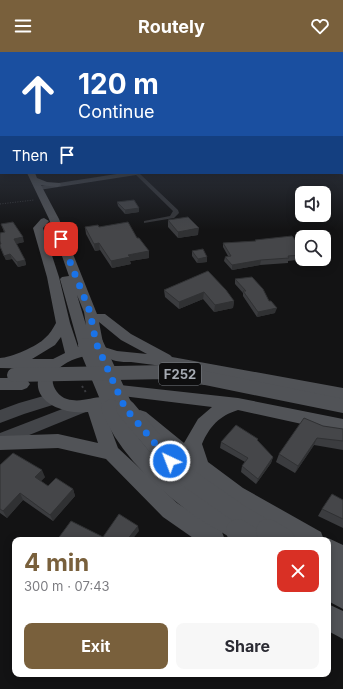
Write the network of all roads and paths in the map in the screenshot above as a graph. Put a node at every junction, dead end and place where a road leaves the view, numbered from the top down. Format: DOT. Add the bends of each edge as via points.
graph roads {
  1 [pos="25,174"];
  2 [pos="130,174"];
  3 [pos="137,174"];
  4 [pos="33,176"];
  5 [pos="61,185"];
  6 [pos="40,188"];
  7 [pos="41,198"];
  8 [pos="0,204"];
  9 [pos="146,222"];
  10 [pos="50,223"];
  11 [pos="100,317"];
  12 [pos="63,323"];
  13 [pos="96,350"];
  14 [pos="173,362"];
  15 [pos="0,363"];
  16 [pos="55,364"];
  17 [pos="12,378"];
  18 [pos="0,384"];
  19 [pos="118,393"];
  20 [pos="343,394"];
  21 [pos="54,399"];
  22 [pos="238,404"];
  23 [pos="88,406"];
  24 [pos="343,406"];
  25 [pos="343,415"];
  26 [pos="0,417"];
  27 [pos="343,426"];
  28 [pos="0,440"];
  29 [pos="0,444"];
  30 [pos="111,452"];
  31 [pos="201,468"];
  32 [pos="210,537"];
  33 [pos="247,537"];
  34 [pos="277,537"];
  35 [pos="308,537"];
  36 [pos="331,551"];
  37 [pos="343,558"];
  38 [pos="331,569"];
  39 [pos="343,576"];
  40 [pos="331,589"];
  41 [pos="343,597"];
  42 [pos="331,618"];
  43 [pos="343,626"];
  1 -- 7 [label="main road"];
  2 -- 5 [label="main road"];
  3 -- 9 [label="street" via="176,211 172,217"];
  4 -- 5 [label="main road" via="46,184"];
  4 -- 6 [label="main road"];
  5 -- 6 [label="main road"];
  5 -- 7 [label="main road"];
  6 -- 7 [label="main road"];
  7 -- 8 [label="path"];
  7 -- 10 [label="main road"];
  10 -- 11 [label="main road" via="61,226"];
  10 -- 12 [label="main road" via="38,228 53,277"];
  10 -- 13 [label="main road" via="68,283"];
  11 -- 13 [label="main road"];
  11 -- 14 [label="main road" via="126,338"];
  12 -- 13 [label="main road"];
  12 -- 15 [label="main road" via="50,342 25,356"];
  13 -- 14 [label="main road"];
  13 -- 16 [label="main road"];
  13 -- 19 [label="main road" via="127,370 126,381"];
  13 -- 33 [label="main road, bridge" via="116,421 127,438 154,470 193,503"];
  13 -- 34 [label="main road, bridge" via="125,408 162,452 188,478"];
  14 -- 20 [label="main road"];
  15 -- 16 [label="main road"];
  16 -- 21 [label="main road" via="45,381 46,388"];
  17 -- 18 [label="main road"];
  17 -- 24 [label="main road, F252, bridge" via="166,372"];
  17 -- 25 [label="main road, F252, bridge" via="177,383"];
  19 -- 22 [label="main road"];
  19 -- 23 [label="main road" via="102,403"];
  19 -- 31 [label="main road"];
  21 -- 23 [label="main road" via="67,405"];
  21 -- 26 [label="main road"];
  22 -- 27 [label="main road"];
  22 -- 31 [label="main road" via="221,408 202,425 193,444"];
  23 -- 28 [label="main road"];
  23 -- 30 [label="main road"];
  29 -- 30 [label="main road" via="58,441"];
  30 -- 32 [label="main road" via="170,510"];
  31 -- 35 [label="main road" via="236,494"];
  36 -- 37 [label="main road"];
  38 -- 39 [label="main road"];
  40 -- 41 [label="main road"];
  42 -- 43 [label="main road"];
}
